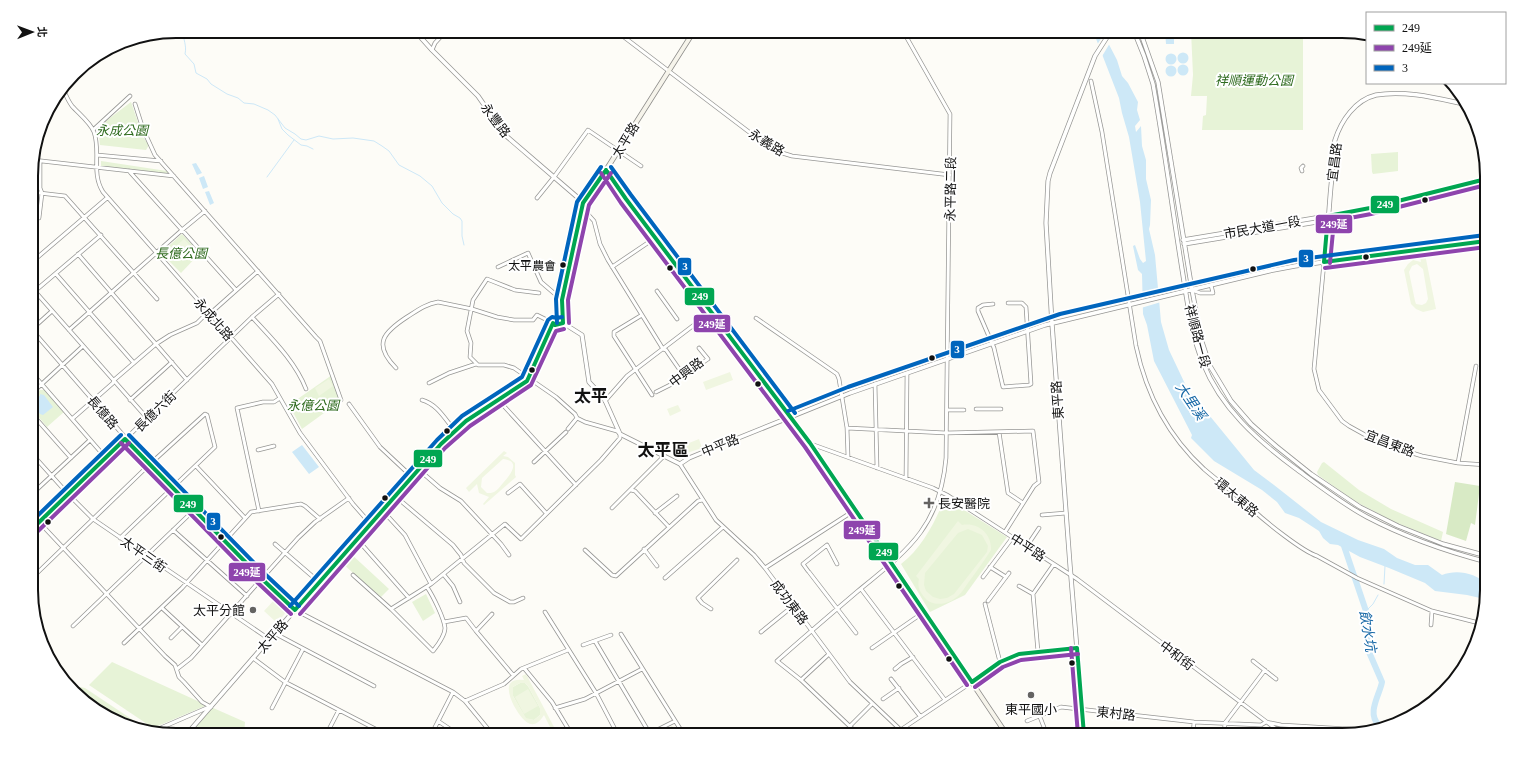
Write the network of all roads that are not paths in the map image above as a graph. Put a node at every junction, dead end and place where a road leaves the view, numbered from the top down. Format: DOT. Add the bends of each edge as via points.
graph roads {
  1 [pos="421,38"];
  2 [pos="440,38"];
  3 [pos="625,38"];
  4 [pos="690,38"];
  5 [pos="908,38"];
  6 [pos="1107,38"];
  7 [pos="1137,38"];
  8 [pos="1142,38"];
  9 [pos="432,50"];
  10 [pos="669,71"];
  11 [pos="1091,81"];
  12 [pos="65,94"];
  13 [pos="130,96"];
  14 [pos="1459,103"];
  15 [pos="135,104"];
  16 [pos="93,130"];
  17 [pos="618,151"];
  18 [pos="97,156"];
  19 [pos="40,161"];
  20 [pos="161,161"];
  21 [pos="641,166"];
  22 [pos="1303,166"];
  23 [pos="96,168"];
  24 [pos="606,170"];
  25 [pos="129,171"];
  26 [pos="1302,171"];
  27 [pos="950,175"];
  28 [pos="174,176"];
  29 [pos="554,177"];
  30 [pos="1480,180"];
  31 [pos="1480,185"];
  32 [pos="38,193"];
  33 [pos="42,193"];
  34 [pos="107,198"];
  35 [pos="537,198"];
  36 [pos="583,203"];
  37 [pos="205,211"];
  38 [pos="85,217"];
  39 [pos="39,218"];
  40 [pos="1328,218"];
  41 [pos="182,230"];
  42 [pos="101,235"];
  43 [pos="655,238"];
  44 [pos="1178,242"];
  45 [pos="1184,242"];
  46 [pos="1480,242"];
  47 [pos="156,253"];
  48 [pos="78,254"];
  49 [pos="38,257"];
  50 [pos="1324,262"];
  51 [pos="498,266"];
  52 [pos="612,267"];
  53 [pos="258,271"];
  54 [pos="134,272"];
  55 [pos="56,274"];
  56 [pos="1211,285"];
  57 [pos="38,290"];
  58 [pos="236,290"];
  59 [pos="1192,290"];
  60 [pos="657,291"];
  61 [pos="1186,291"];
  62 [pos="111,292"];
  63 [pos="539,293"];
  64 [pos="38,294"];
  65 [pos="279,294"];
  66 [pos="157,299"];
  67 [pos="562,300"];
  68 [pos="1008,303"];
  69 [pos="993,304"];
  70 [pos="1128,305"];
  71 [pos="472,309"];
  72 [pos="52,310"];
  73 [pos="89,312"];
  74 [pos="208,312"];
  75 [pos="711,312"];
  76 [pos="642,315"];
  77 [pos="252,317"];
  78 [pos="756,318"];
  79 [pos="677,319"];
  80 [pos="552,323"];
  81 [pos="563,323"];
  82 [pos="38,324"];
  83 [pos="1052,324"];
  84 [pos="69,330"];
  85 [pos="1027,331"];
  86 [pos="38,337"];
  87 [pos="231,338"];
  88 [pos="992,343"];
  89 [pos="156,344"];
  90 [pos="83,346"];
  91 [pos="699,348"];
  92 [pos="663,349"];
  93 [pos="947,359"];
  94 [pos="172,362"];
  95 [pos="134,363"];
  96 [pos="476,364"];
  97 [pos="62,365"];
  98 [pos="1476,366"];
  99 [pos="396,368"];
  100 [pos="635,370"];
  101 [pos="907,374"];
  102 [pos="684,376"];
  103 [pos="529,379"];
  104 [pos="38,380"];
  105 [pos="114,380"];
  106 [pos="187,380"];
  107 [pos="429,383"];
  108 [pos="42,384"];
  109 [pos="875,384"];
  110 [pos="38,388"];
  111 [pos="306,389"];
  112 [pos="656,392"];
  113 [pos="652,394"];
  114 [pos="842,396"];
  115 [pos="280,398"];
  116 [pos="93,400"];
  117 [pos="130,400"];
  118 [pos="342,400"];
  119 [pos="422,400"];
  120 [pos="605,401"];
  121 [pos="497,402"];
  122 [pos="349,404"];
  123 [pos="1001,408"];
  124 [pos="976,409"];
  125 [pos="947,410"];
  126 [pos="964,410"];
  127 [pos="790,417"];
  128 [pos="147,418"];
  129 [pos="577,418"];
  130 [pos="72,419"];
  131 [pos="38,421"];
  132 [pos="847,428"];
  133 [pos="876,430"];
  134 [pos="455,431"];
  135 [pos="906,431"];
  136 [pos="999,432"];
  137 [pos="946,433"];
  138 [pos="620,434"];
  139 [pos="125,439"];
  140 [pos="90,440"];
  141 [pos="810,443"];
  142 [pos="274,446"];
  143 [pos="258,450"];
  144 [pos="545,452"];
  145 [pos="664,456"];
  146 [pos="848,457"];
  147 [pos="71,458"];
  148 [pos="106,458"];
  149 [pos="38,461"];
  150 [pos="534,462"];
  151 [pos="1458,463"];
  152 [pos="150,464"];
  153 [pos="680,464"];
  154 [pos="1480,465"];
  155 [pos="196,466"];
  156 [pos="877,468"];
  157 [pos="418,469"];
  158 [pos="52,476"];
  159 [pos="411,476"];
  160 [pos="906,478"];
  161 [pos="576,485"];
  162 [pos="173,488"];
  163 [pos="38,489"];
  164 [pos="631,490"];
  165 [pos="941,492"];
  166 [pos="508,493"];
  167 [pos="68,494"];
  168 [pos="395,496"];
  169 [pos="677,496"];
  170 [pos="349,498"];
  171 [pos="702,500"];
  172 [pos="1023,503"];
  173 [pos="612,508"];
  174 [pos="194,510"];
  175 [pos="382,510"];
  176 [pos="855,510"];
  177 [pos="259,511"];
  178 [pos="546,513"];
  179 [pos="655,513"];
  180 [pos="1066,513"];
  181 [pos="1042,515"];
  182 [pos="245,518"];
  183 [pos="93,519"];
  184 [pos="320,519"];
  185 [pos="39,522"];
  186 [pos="371,523"];
  187 [pos="668,527"];
  188 [pos="723,527"];
  189 [pos="1039,528"];
  190 [pos="173,530"];
  191 [pos="1005,532"];
  192 [pos="492,535"];
  193 [pos="1013,537"];
  194 [pos="120,538"];
  195 [pos="357,539"];
  196 [pos="224,541"];
  197 [pos="275,544"];
  198 [pos="1027,546"];
  199 [pos="63,548"];
  200 [pos="585,550"];
  201 [pos="644,550"];
  202 [pos="285,553"];
  203 [pos="1480,554"];
  204 [pos="146,556"];
  205 [pos="509,556"];
  206 [pos="463,559"];
  207 [pos="206,560"];
  208 [pos="737,560"];
  209 [pos="1480,560"];
  210 [pos="892,563"];
  211 [pos="837,564"];
  212 [pos="1054,564"];
  213 [pos="657,566"];
  214 [pos="990,567"];
  215 [pos="765,568"];
  216 [pos="38,572"];
  217 [pos="1009,573"];
  218 [pos="353,575"];
  219 [pos="444,575"];
  220 [pos="1071,575"];
  221 [pos="983,577"];
  222 [pos="1006,577"];
  223 [pos="664,578"];
  224 [pos="262,579"];
  225 [pos="319,582"];
  226 [pos="186,583"];
  227 [pos="431,584"];
  228 [pos="1019,586"];
  229 [pos="427,587"];
  230 [pos="861,589"];
  231 [pos="107,594"];
  232 [pos="1033,594"];
  233 [pos="247,596"];
  234 [pos="409,598"];
  235 [pos="523,598"];
  236 [pos="988,601"];
  237 [pos="460,602"];
  238 [pos="985,604"];
  239 [pos="793,606"];
  240 [pos="162,608"];
  241 [pos="391,609"];
  242 [pos="711,609"];
  243 [pos="838,609"];
  244 [pos="295,610"];
  245 [pos="1432,611"];
  246 [pos="545,612"];
  247 [pos="924,612"];
  248 [pos="231,614"];
  249 [pos="492,614"];
  250 [pos="444,622"];
  251 [pos="1476,622"];
  252 [pos="1432,625"];
  253 [pos="73,626"];
  254 [pos="182,627"];
  255 [pos="140,629"];
  256 [pos="812,631"];
  257 [pos="476,632"];
  258 [pos="761,632"];
  259 [pos="274,633"];
  260 [pos="856,633"];
  261 [pos="894,633"];
  262 [pos="621,634"];
  263 [pos="611,635"];
  264 [pos="171,638"];
  265 [pos="269,639"];
  266 [pos="595,641"];
  267 [pos="124,643"];
  268 [pos="583,645"];
  269 [pos="202,646"];
  270 [pos="303,648"];
  271 [pos="872,648"];
  272 [pos="1077,648"];
  273 [pos="568,650"];
  274 [pos="1038,652"];
  275 [pos="829,654"];
  276 [pos="913,657"];
  277 [pos="253,658"];
  278 [pos="1252,661"];
  279 [pos="1000,662"];
  280 [pos="524,668"];
  281 [pos="177,669"];
  282 [pos="642,669"];
  283 [pos="895,669"];
  284 [pos="1264,670"];
  285 [pos="513,676"];
  286 [pos="1276,678"];
  287 [pos="891,679"];
  288 [pos="619,680"];
  289 [pos="802,680"];
  290 [pos="286,682"];
  291 [pos="972,682"];
  292 [pos="374,686"];
  293 [pos="898,688"];
  294 [pos="453,692"];
  295 [pos="596,693"];
  296 [pos="883,699"];
  297 [pos="945,700"];
  298 [pos="465,701"];
  299 [pos="1240,702"];
  300 [pos="872,704"];
  301 [pos="210,707"];
  302 [pos="272,708"];
  303 [pos="555,708"];
  304 [pos="1082,709"];
  305 [pos="339,710"];
  306 [pos="920,716"];
  307 [pos="1040,717"];
  308 [pos="438,721"];
  309 [pos="675,721"];
  310 [pos="1027,721"];
  311 [pos="1194,722"];
  312 [pos="1266,722"];
  313 [pos="1225,723"];
  314 [pos="850,726"];
  315 [pos="162,727"];
  316 [pos="192,728"];
  317 [pos="330,728"];
  318 [pos="374,728"];
  319 [pos="434,728"];
  320 [pos="448,728"];
  321 [pos="487,728"];
  322 [pos="568,728"];
  323 [pos="614,728"];
  324 [pos="646,728"];
  325 [pos="661,728"];
  326 [pos="680,728"];
  327 [pos="898,728"];
  328 [pos="903,728"];
  329 [pos="1002,728"];
  330 [pos="1044,728"];
  331 [pos="1083,728"];
  332 [pos="1194,728"];
  333 [pos="1225,728"];
  334 [pos="1274,728"];
  335 [pos="1318,728"];
  1 -- 9 [label="street, 永豐路"];
  2 -- 9 [label="street"];
  3 -- 10 [label="street, 永義路"];
  4 -- 10 [label="main road, 太平路"];
  5 -- 27 [label="street, 永平路二段" via="950,114"];
  6 -- 83 [label="street, 東平路" via="1095,56 1048,181 1046,223"];
  7 -- 44 [label="street, 祥順路一段" via="1153,84"];
  8 -- 45 [label="street, 祥順路一段" via="1158,82"];
  9 -- 29 [label="street, 永豐路" via="478,96 506,135"];
  10 -- 17 [label="main road, 太平路"];
  10 -- 27 [label="street, 永義路" via="779,152 792,156"];
  11 -- 70 [label="street, 環太東路" via="1098,109"];
  12 -- 16 [label="street"];
  13 -- 16 [label="street"];
  14 -- 40 [label="street, 宜昌路" via="1390,94 1375,96 1356,106 1346,117 1335,140"];
  15 -- 20 [label="street" via="148,140"];
  16 -- 18 [label="street, 永成北路"];
  17 -- 21 [label="street"];
  17 -- 24 [label="main road, 太平路"];
  17 -- 29 [label="street" via="588,130"];
  18 -- 20 [label="street"];
  18 -- 23 [label="street, 永成北路"];
  19 -- 23 [label="street"];
  19 -- 33 [label="street"];
  20 -- 28 [label="street"];
  22 -- 26 [label="street"];
  23 -- 25 [label="street"];
  23 -- 34 [label="street, 永成北路" via="100,187"];
  24 -- 36 [label="street, 太平路"];
  24 -- 43 [label="main road"];
  25 -- 28 [label="street"];
  25 -- 41 [label="street"];
  27 -- 93 [label="street, 永平路二段"];
  28 -- 37 [label="street"];
  29 -- 35 [label="street"];
  29 -- 36 [label="street, 永豐路"];
  30 -- 40 [label="street, 市民大道一段"];
  31 -- 40 [label="street, 市民大道一段" via="1365,214"];
  32 -- 33 [label="street"];
  33 -- 38 [label="street" via="65,196"];
  33 -- 39 [label="street"];
  34 -- 38 [label="street"];
  34 -- 47 [label="street, 永成北路"];
  36 -- 52 [label="street" via="585,211 594,221 600,244"];
  36 -- 67 [label="street, 太平路"];
  37 -- 41 [label="street"];
  37 -- 53 [label="street"];
  38 -- 42 [label="street"];
  38 -- 49 [label="street"];
  40 -- 45 [label="street, 市民大道一段"];
  40 -- 50 [label="street, 宜昌路"];
  41 -- 47 [label="street"];
  41 -- 58 [label="street"];
  42 -- 48 [label="street"];
  42 -- 54 [label="street"];
  43 -- 52 [label="street"];
  43 -- 75 [label="main road"];
  44 -- 45 [label="street, 市民大道一段"];
  44 -- 61 [label="street, 祥順路一段"];
  45 -- 59 [label="street, 祥順路一段"];
  46 -- 50 [label="street"];
  47 -- 54 [label="street"];
  47 -- 74 [label="street, 永成北路"];
  48 -- 55 [label="street"];
  48 -- 62 [label="street"];
  50 -- 56 [label="street, 中平路"];
  50 -- 151 [label="street, 宜昌東路" via="1314,370 1322,394 1342,420 1376,441 1418,455"];
  51 -- 67 [label="street" via="528,253 541,282"];
  52 -- 76 [label="street"];
  53 -- 58 [label="street"];
  53 -- 65 [label="street"];
  54 -- 62 [label="street"];
  54 -- 66 [label="street"];
  55 -- 57 [label="street"];
  55 -- 73 [label="street"];
  56 -- 59 [label="street, 中平路"];
  56 -- 59 [label="street" via="1213,293"];
  58 -- 74 [label="street" via="213,311"];
  59 -- 61 [label="street, 中平路"];
  59 -- 203 [label="street, 祥順路一段" via="1202,342 1210,366 1231,401 1255,429 1311,474 1360,506 1398,526 1443,544"];
  60 -- 79 [label="street"];
  61 -- 70 [label="street, 中平路"];
  61 -- 209 [label="street, 祥順路一段" via="1205,367 1226,403 1259,440 1312,481 1366,516 1435,547"];
  62 -- 73 [label="street"];
  62 -- 89 [label="street"];
  63 -- 71 [label="street" via="515,290 486,279"];
  64 -- 72 [label="street"];
  65 -- 77 [label="street, 長億六街"];
  65 -- 118 [label="street" via="318,338"];
  67 -- 81 [label="street, 太平路"];
  68 -- 85 [label="street" via="1025,305"];
  69 -- 88 [label="street" via="978,308"];
  70 -- 83 [label="street, 中平路"];
  70 -- 245 [label="street, 環太東路" via="1148,388 1167,424 1189,453 1224,487 1299,546 1358,578"];
  71 -- 80 [label="street" via="510,319 533,320 538,315"];
  71 -- 96 [label="street" via="467,334 471,343 469,355"];
  71 -- 99 [label="street" via="438,302 427,304 390,328 384,338 383,349"];
  72 -- 82 [label="street"];
  72 -- 84 [label="street"];
  73 -- 84 [label="street"];
  73 -- 95 [label="street"];
  74 -- 87 [label="street, 永成北路"];
  74 -- 89 [label="street" via="197,323"];
  75 -- 92 [label="street"];
  75 -- 127 [label="main road"];
  76 -- 92 [label="street"];
  76 -- 100 [label="street" via="614,332 615,339"];
  77 -- 87 [label="street, 長億六街"];
  77 -- 111 [label="street" via="299,372"];
  78 -- 114 [label="street" via="837,374"];
  80 -- 81 [label="street"];
  80 -- 103 [label="street, 太平路"];
  81 -- 120 [label="street" via="582,335 589,382"];
  83 -- 85 [label="street, 中平路"];
  83 -- 180 [label="street, 東平路"];
  84 -- 90 [label="street"];
  85 -- 88 [label="street, 中平路"];
  85 -- 88 [label="street" via="1031,384 1003,387"];
  86 -- 97 [label="street, 長億路"];
  87 -- 106 [label="street, 長億六街"];
  87 -- 115 [label="street, 永成北路" via="267,378"];
  88 -- 93 [label="street, 中平路"];
  89 -- 94 [label="street"];
  89 -- 95 [label="street"];
  90 -- 97 [label="street"];
  90 -- 105 [label="street"];
  91 -- 102 [label="street, 中興路" via="708,359"];
  92 -- 100 [label="street"];
  92 -- 102 [label="street"];
  93 -- 101 [label="street, 中平路"];
  93 -- 125 [label="street, 永平路二段"];
  94 -- 106 [label="street"];
  94 -- 117 [label="street"];
  95 -- 105 [label="street"];
  96 -- 103 [label="street" via="509,366"];
  96 -- 107 [label="street"];
  97 -- 108 [label="street"];
  97 -- 116 [label="street, 長億路"];
  98 -- 151 [label="street"];
  100 -- 113 [label="street"];
  100 -- 120 [label="street"];
  101 -- 109 [label="street, 中平路"];
  101 -- 135 [label="street"];
  102 -- 112 [label="street, 中興路"];
  103 -- 121 [label="street, 太平路"];
  103 -- 129 [label="street" via="556,397"];
  104 -- 108 [label="street"];
  105 -- 116 [label="street"];
  105 -- 117 [label="street"];
  106 -- 128 [label="street, 長億六街"];
  108 -- 110 [label="street"];
  108 -- 130 [label="street"];
  109 -- 114 [label="street, 中平路"];
  109 -- 133 [label="street"];
  114 -- 127 [label="street, 中平路"];
  114 -- 132 [label="street"];
  115 -- 170 [label="street, 永成北路" via="300,433"];
  115 -- 177 [label="street" via="274,402 258,402 236,408"];
  116 -- 130 [label="street"];
  116 -- 139 [label="street, 長億路"];
  117 -- 128 [label="street"];
  119 -- 134 [label="street" via="436,408"];
  120 -- 138 [label="street"];
  121 -- 134 [label="street, 太平路"];
  121 -- 144 [label="street" via="502,404"];
  122 -- 159 [label="street" via="380,447"];
  123 -- 124 [label="street"];
  125 -- 126 [label="street"];
  125 -- 137 [label="street, 永平路二段"];
  127 -- 141 [label="main road"];
  127 -- 153 [label="street, 中平路"];
  128 -- 139 [label="street, 長億六街"];
  129 -- 138 [label="street"];
  129 -- 144 [label="street"];
  130 -- 140 [label="street"];
  131 -- 147 [label="street"];
  132 -- 133 [label="street"];
  132 -- 146 [label="street"];
  133 -- 135 [label="street"];
  133 -- 156 [label="street"];
  134 -- 157 [label="street, 太平路"];
  135 -- 137 [label="street"];
  135 -- 160 [label="street"];
  136 -- 137 [label="street"];
  136 -- 172 [label="street" via="1008,493"];
  136 -- 172 [label="street" via="1033,432 1038,482"];
  137 -- 165 [label="street, 永平路二段" via="945,469"];
  138 -- 145 [label="street"];
  138 -- 161 [label="street" via="612,448"];
  139 -- 148 [label="street, 長億六街"];
  139 -- 152 [label="street, 長億路"];
  140 -- 147 [label="street"];
  140 -- 148 [label="street"];
  141 -- 146 [label="street, 中平路"];
  141 -- 176 [label="main road"];
  142 -- 143 [label="street"];
  144 -- 150 [label="street"];
  144 -- 161 [label="street"];
  145 -- 153 [label="street"];
  145 -- 164 [label="street"];
  146 -- 156 [label="street, 中平路"];
  147 -- 158 [label="street"];
  148 -- 167 [label="street, 長億六街"];
  149 -- 158 [label="street, 太平三街"];
  151 -- 154 [label="street, 宜昌東路"];
  152 -- 155 [label="street" via="205,414 215,447"];
  152 -- 162 [label="street, 長億路"];
  152 -- 183 [label="street"];
  153 -- 171 [label="street, 成功東路"];
  155 -- 162 [label="street"];
  155 -- 182 [label="street"];
  156 -- 160 [label="street, 中平路"];
  157 -- 159 [label="street, 太平路"];
  157 -- 192 [label="street" via="440,488 461,501"];
  158 -- 163 [label="street"];
  158 -- 167 [label="street, 太平三街"];
  159 -- 168 [label="street, 太平路"];
  160 -- 165 [label="street, 中平路"];
  161 -- 178 [label="street"];
  162 -- 174 [label="street, 長億路"];
  162 -- 194 [label="street"];
  164 -- 173 [label="street"];
  164 -- 179 [label="street" via="635,491"];
  165 -- 191 [label="street, 中平路"];
  165 -- 210 [label="street, 永平路二段" via="923,529"];
  166 -- 178 [label="street" via="520,484"];
  167 -- 183 [label="street, 太平三街"];
  167 -- 185 [label="street, 長億六街"];
  168 -- 175 [label="street, 太平路"];
  168 -- 206 [label="street" via="453,545"];
  169 -- 179 [label="street"];
  170 -- 184 [label="street"];
  170 -- 186 [label="street, 永成北路"];
  171 -- 187 [label="street"];
  171 -- 188 [label="street, 成功東路"];
  172 -- 191 [label="street"];
  174 -- 190 [label="street"];
  174 -- 196 [label="street, 長億路"];
  175 -- 186 [label="street, 太平路"];
  175 -- 227 [label="street" via="405,535"];
  176 -- 210 [label="main road"];
  176 -- 215 [label="street"];
  177 -- 182 [label="street" via="251,512"];
  177 -- 184 [label="street" via="300,504"];
  178 -- 192 [label="street" via="521,539 505,524"];
  179 -- 187 [label="street"];
  180 -- 181 [label="street"];
  180 -- 220 [label="street, 東平路"];
  182 -- 196 [label="street"];
  183 -- 194 [label="street, 太平三街"];
  183 -- 199 [label="street"];
  184 -- 202 [label="street"];
  185 -- 199 [label="street"];
  186 -- 195 [label="street, 太平路"];
  187 -- 201 [label="street"];
  188 -- 215 [label="street, 成功東路"];
  188 -- 223 [label="street"];
  189 -- 198 [label="street"];
  190 -- 204 [label="street"];
  190 -- 207 [label="street"];
  191 -- 193 [label="street, 中平路"];
  192 -- 205 [label="street"];
  192 -- 206 [label="street"];
  193 -- 198 [label="street, 中平路"];
  193 -- 214 [label="street"];
  194 -- 204 [label="street, 太平三街"];
  195 -- 225 [label="street, 太平路"];
  195 -- 234 [label="street"];
  196 -- 207 [label="street"];
  196 -- 224 [label="street, 長億路"];
  197 -- 202 [label="street"];
  198 -- 212 [label="street, 中平路"];
  199 -- 216 [label="street"];
  199 -- 231 [label="street"];
  200 -- 201 [label="street" via="615,576"];
  201 -- 213 [label="street"];
  202 -- 224 [label="street"];
  202 -- 225 [label="street"];
  204 -- 226 [label="street, 太平三街"];
  204 -- 231 [label="street"];
  206 -- 219 [label="street"];
  206 -- 235 [label="street" via="472,572 505,601 512,603"];
  207 -- 226 [label="street"];
  207 -- 233 [label="street"];
  208 -- 242 [label="street" via="698,598"];
  210 -- 230 [label="street, 永平路二段"];
  210 -- 247 [label="main road"];
  211 -- 243 [label="street" via="827,545 803,564"];
  212 -- 220 [label="street, 中平路"];
  212 -- 232 [label="street"];
  214 -- 221 [label="street"];
  214 -- 222 [label="street"];
  215 -- 239 [label="street, 成功東路"];
  217 -- 222 [label="street"];
  218 -- 241 [label="street"];
  219 -- 227 [label="street"];
  219 -- 237 [label="street" via="453,586"];
  220 -- 272 [label="street, 東平路"];
  220 -- 299 [label="street, 中和街"];
  222 -- 236 [label="street"];
  224 -- 233 [label="street"];
  224 -- 244 [label="street, 長億路"];
  225 -- 244 [label="street, 太平路"];
  226 -- 240 [label="street"];
  226 -- 248 [label="street, 太平三街"];
  227 -- 229 [label="street"];
  228 -- 232 [label="street"];
  229 -- 234 [label="street"];
  229 -- 250 [label="street"];
  230 -- 243 [label="street, 永平路二段"];
  230 -- 261 [label="street"];
  231 -- 253 [label="street"];
  231 -- 255 [label="street"];
  232 -- 274 [label="street"];
  233 -- 248 [label="street"];
  234 -- 241 [label="street"];
  238 -- 279 [label="street"];
  239 -- 256 [label="street, 成功東路"];
  239 -- 258 [label="street"];
  240 -- 254 [label="street"];
  240 -- 255 [label="street"];
  241 -- 250 [label="street" via="433,650 442,636"];
  243 -- 256 [label="street, 永平路二段"];
  243 -- 260 [label="street"];
  244 -- 259 [label="street, 太平路"];
  244 -- 294 [label="street, 長億路"];
  245 -- 251 [label="street, 環太東路"];
  245 -- 252 [label="street"];
  246 -- 273 [label="street"];
  247 -- 261 [label="street"];
  247 -- 291 [label="main road"];
  248 -- 265 [label="street, 太平三街"];
  248 -- 269 [label="street"];
  249 -- 257 [label="street"];
  250 -- 257 [label="street" via="466,618"];
  254 -- 264 [label="street"];
  254 -- 269 [label="street"];
  255 -- 267 [label="street"];
  255 -- 281 [label="street"];
  256 -- 275 [label="street, 成功東路"];
  256 -- 289 [label="street, 永平路二段" via="777,661"];
  257 -- 285 [label="street"];
  259 -- 265 [label="street, 太平路"];
  259 -- 270 [label="street"];
  261 -- 271 [label="street"];
  261 -- 276 [label="street"];
  262 -- 282 [label="street"];
  263 -- 266 [label="street"];
  265 -- 277 [label="street, 太平路"];
  266 -- 268 [label="street"];
  266 -- 288 [label="street"];
  269 -- 281 [label="street"];
  270 -- 290 [label="street"];
  270 -- 292 [label="street"];
  272 -- 274 [label="street"];
  272 -- 304 [label="street, 東平路"];
  273 -- 280 [label="street"];
  273 -- 295 [label="street"];
  274 -- 279 [label="street" via="1019,654"];
  275 -- 289 [label="street"];
  275 -- 300 [label="street, 成功東路" via="850,682"];
  276 -- 283 [label="street"];
  276 -- 297 [label="street"];
  277 -- 290 [label="street"];
  277 -- 301 [label="street, 太平路"];
  278 -- 284 [label="street"];
  279 -- 291 [label="street"];
  280 -- 285 [label="street"];
  280 -- 303 [label="street"];
  281 -- 301 [label="street" via="179,677"];
  282 -- 288 [label="street"];
  282 -- 309 [label="street"];
  284 -- 286 [label="street"];
  284 -- 299 [label="street"];
  285 -- 298 [label="street" via="504,684"];
  287 -- 293 [label="street"];
  288 -- 295 [label="street"];
  288 -- 324 [label="street"];
  289 -- 314 [label="street"];
  290 -- 302 [label="street"];
  290 -- 305 [label="street"];
  291 -- 297 [label="street"];
  291 -- 329 [label="main road"];
  293 -- 296 [label="street"];
  293 -- 306 [label="street"];
  294 -- 298 [label="street, 長億路"];
  294 -- 308 [label="street"];
  295 -- 303 [label="street"];
  295 -- 323 [label="street"];
  297 -- 306 [label="street"];
  298 -- 321 [label="street, 長億路"];
  299 -- 312 [label="street, 中和街"];
  299 -- 313 [label="street"];
  300 -- 314 [label="street"];
  300 -- 327 [label="street, 成功東路"];
  301 -- 315 [label="street, 太平路"];
  301 -- 316 [label="street, 太平路"];
  303 -- 322 [label="street"];
  304 -- 307 [label="street, 東村路" via="1061,707"];
  304 -- 311 [label="street, 東村路"];
  304 -- 331 [label="street, 東平路"];
  305 -- 317 [label="street"];
  305 -- 318 [label="street"];
  306 -- 328 [label="street"];
  307 -- 310 [label="street, 東村路"];
  307 -- 330 [label="street"];
  308 -- 319 [label="street"];
  308 -- 320 [label="street"];
  309 -- 325 [label="street"];
  309 -- 326 [label="street"];
  311 -- 313 [label="street, 東村路"];
  311 -- 332 [label="street"];
  312 -- 313 [label="street, 東村路" via="1261,725"];
  312 -- 334 [label="street, 中和街"];
  312 -- 335 [label="street, 東村路"];
  313 -- 333 [label="street"];
}
